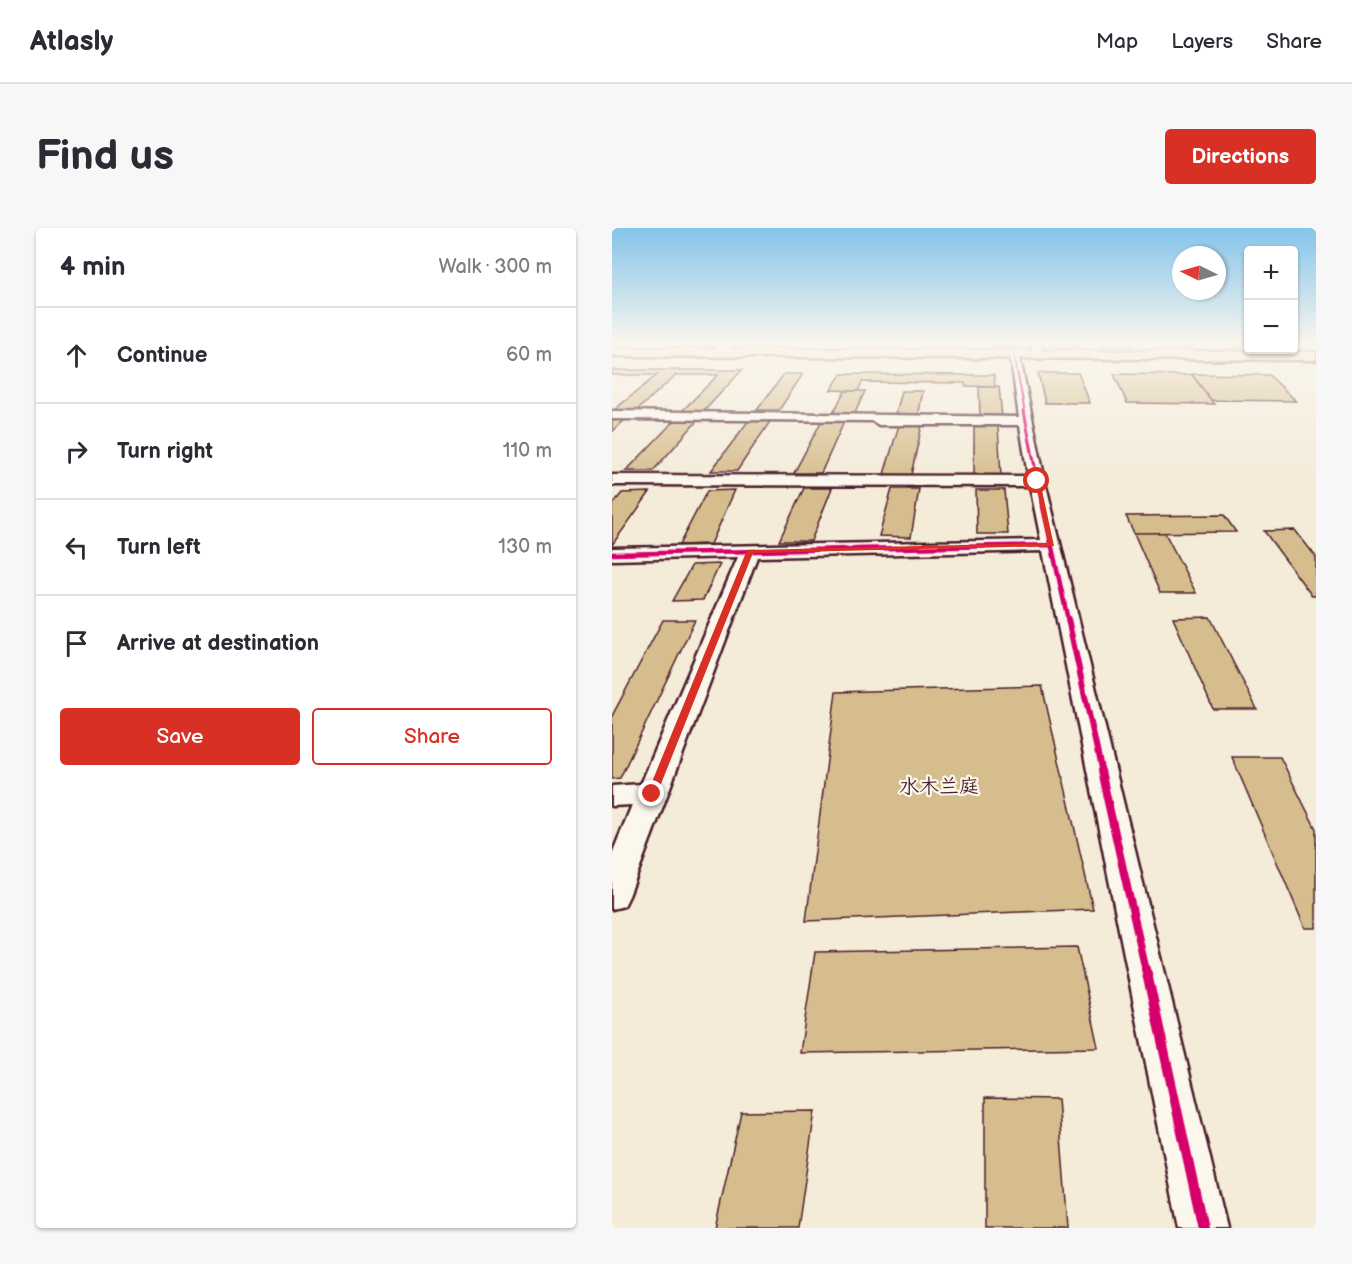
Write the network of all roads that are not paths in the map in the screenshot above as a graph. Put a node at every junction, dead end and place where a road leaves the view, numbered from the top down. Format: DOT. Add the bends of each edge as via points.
graph roads {
  1 [pos="1027,390"];
  2 [pos="612,415"];
  3 [pos="1027,421"];
  4 [pos="612,480"];
  5 [pos="1037,481"];
  6 [pos="1052,544"];
  7 [pos="750,551"];
  8 [pos="612,555"];
  9 [pos="652,794"];
  10 [pos="612,796"];
  11 [pos="612,896"];
  12 [pos="1203,1228"];
  1 -- 3 [label="street"];
  2 -- 3 [label="street"];
  3 -- 5 [label="street"];
  4 -- 5 [label="street"];
  5 -- 6 [label="street"];
  6 -- 7 [label="street"];
  6 -- 12 [label="street"];
  7 -- 8 [label="street"];
  7 -- 9 [label="street"];
  9 -- 10 [label="street"];
  9 -- 11 [label="street"];
}
